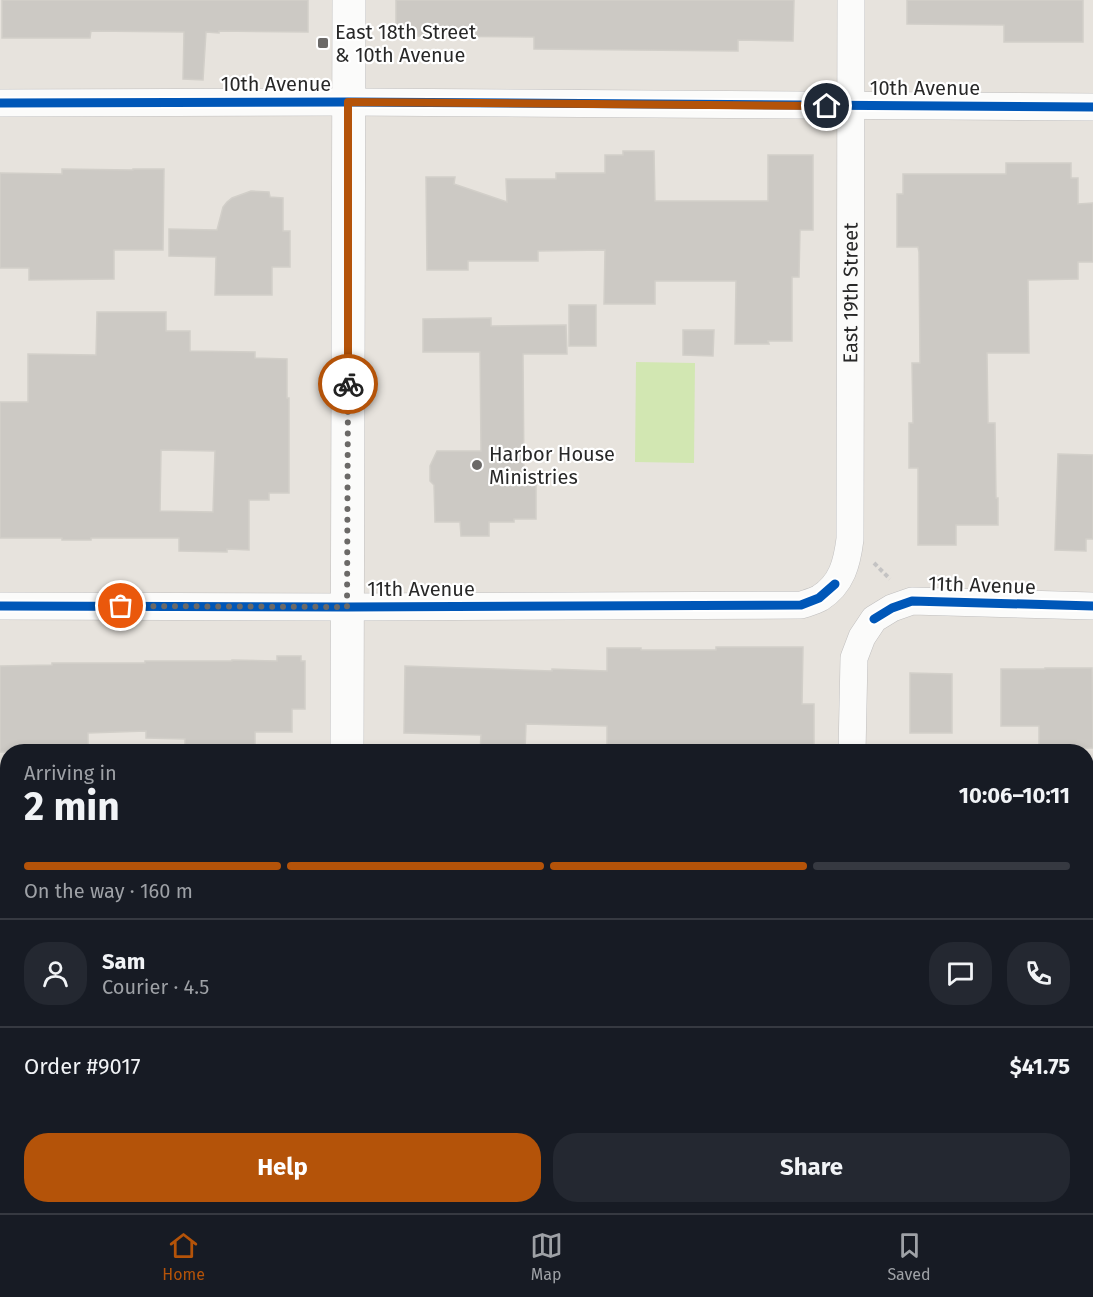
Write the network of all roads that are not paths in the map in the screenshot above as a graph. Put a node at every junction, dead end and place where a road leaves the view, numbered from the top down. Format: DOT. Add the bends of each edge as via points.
graph roads {
  1 [pos="349,0"];
  2 [pos="851,0"];
  3 [pos="348,102"];
  4 [pos="0,103"];
  5 [pos="851,106"];
  6 [pos="1093,106"];
  7 [pos="835,584"];
  8 [pos="0,606"];
  9 [pos="1093,606"];
  10 [pos="347,607"];
  11 [pos="347,744"];
  12 [pos="852,744"];
  1 -- 3 [label="street"];
  2 -- 5 [label="street, East 19th Street"];
  3 -- 4 [label="street, 10th Avenue"];
  3 -- 5 [label="street, 10th Avenue"];
  3 -- 10 [label="street"];
  5 -- 6 [label="street, 10th Avenue"];
  5 -- 7 [label="street, East 19th Street" via="850,539 847,562"];
  7 -- 10 [label="street, 11th Avenue" via="819,598 801,605"];
  8 -- 10 [label="street, 11th Avenue"];
  9 -- 12 [label="street, 11th Avenue" via="912,601 892,608 874,619 854,658"];
  10 -- 11 [label="street"];
}
